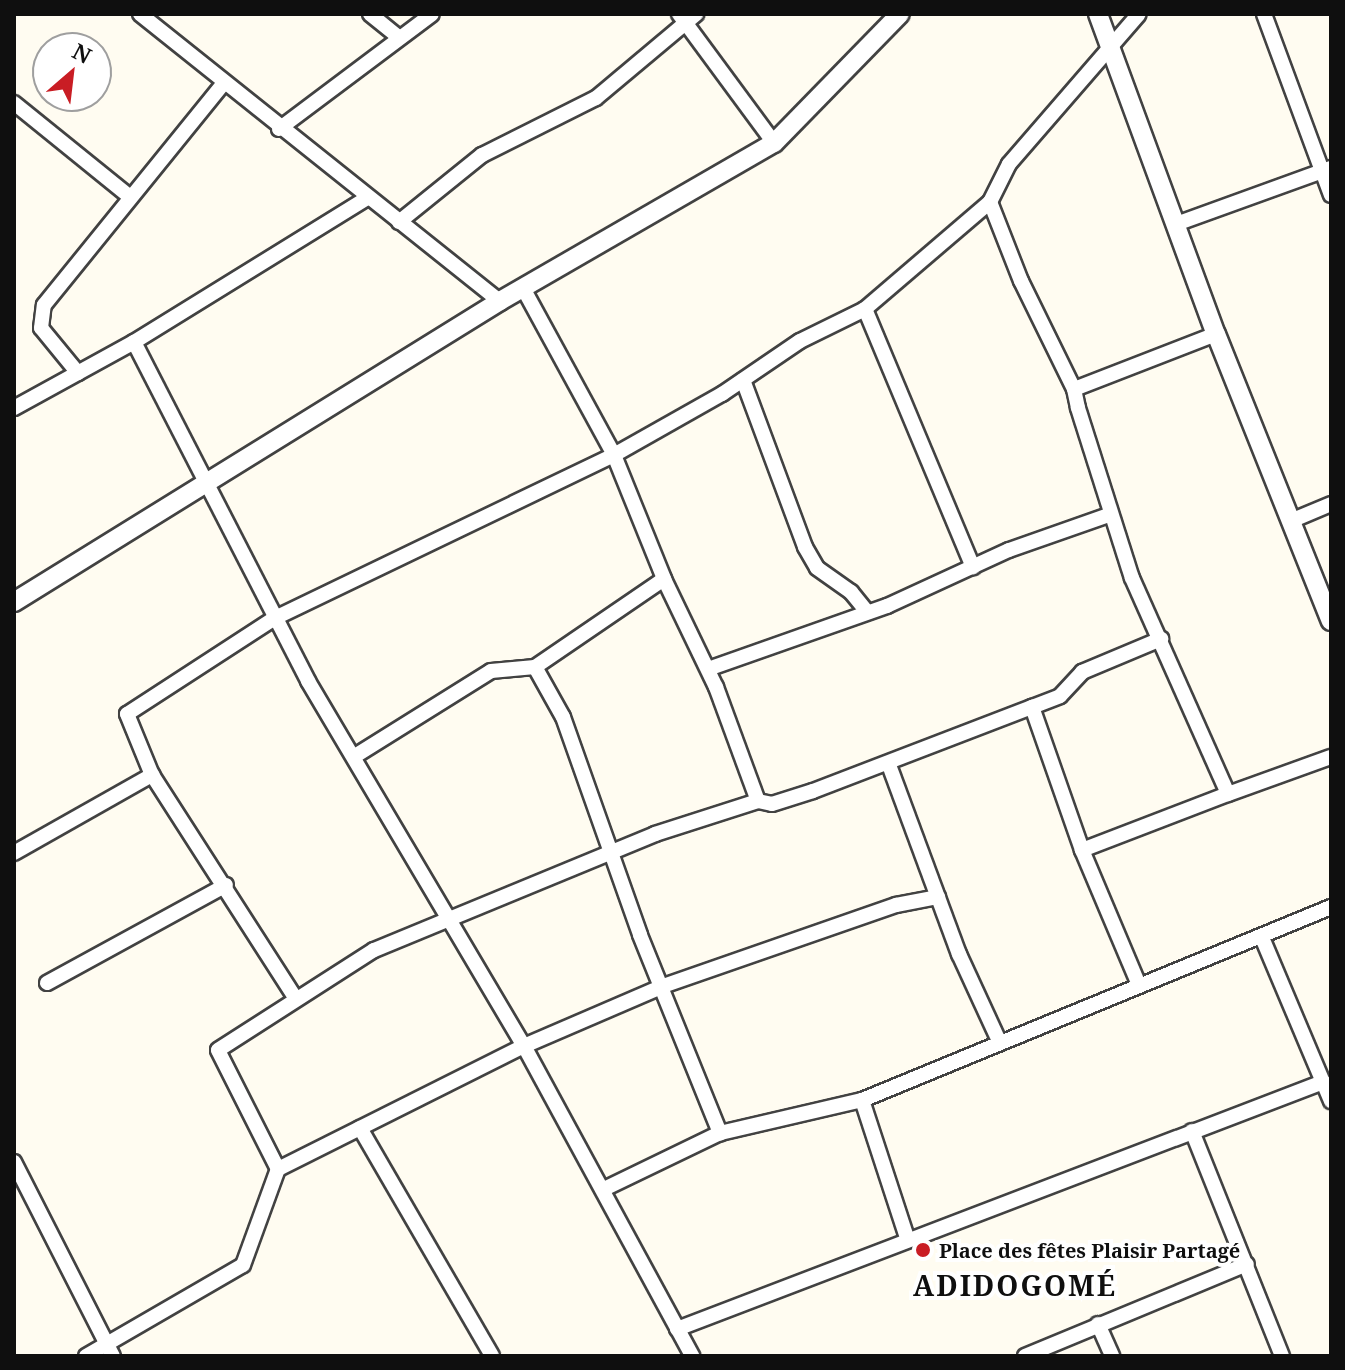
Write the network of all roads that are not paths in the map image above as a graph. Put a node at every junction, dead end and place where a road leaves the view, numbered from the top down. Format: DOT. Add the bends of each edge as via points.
graph roads {
  1 [pos="140,14"];
  2 [pos="370,14"];
  3 [pos="432,14"];
  4 [pos="900,14"];
  5 [pos="1098,14"];
  6 [pos="1139,14"];
  7 [pos="1264,14"];
  8 [pos="686,16"];
  9 [pos="398,37"];
  10 [pos="1111,45"];
  11 [pos="223,84"];
  12 [pos="14,103"];
  13 [pos="279,129"];
  14 [pos="774,143"];
  15 [pos="1326,170"];
  16 [pos="1331,195"];
  17 [pos="129,196"];
  18 [pos="367,198"];
  19 [pos="990,202"];
  20 [pos="399,222"];
  21 [pos="1176,224"];
  22 [pos="523,288"];
  23 [pos="500,301"];
  24 [pos="865,309"];
  25 [pos="1216,334"];
  26 [pos="134,342"];
  27 [pos="78,373"];
  28 [pos="743,380"];
  29 [pos="1074,389"];
  30 [pos="14,408"];
  31 [pos="614,455"];
  32 [pos="207,479"];
  33 [pos="1331,504"];
  34 [pos="1109,515"];
  35 [pos="1293,520"];
  36 [pos="973,567"];
  37 [pos="664,579"];
  38 [pos="14,602"];
  39 [pos="867,612"];
  40 [pos="275,618"];
  41 [pos="1331,621"];
  42 [pos="1161,639"];
  43 [pos="535,667"];
  44 [pos="708,669"];
  45 [pos="1032,707"];
  46 [pos="355,756"];
  47 [pos="1331,757"];
  48 [pos="889,765"];
  49 [pos="152,775"];
  50 [pos="1228,794"];
  51 [pos="758,801"];
  52 [pos="1082,850"];
  53 [pos="14,853"];
  54 [pos="613,853"];
  55 [pos="226,885"];
  56 [pos="938,897"];
  57 [pos="1331,907"];
  58 [pos="448,919"];
  59 [pos="1263,940"];
  60 [pos="47,983"];
  61 [pos="1139,985"];
  62 [pos="663,986"];
  63 [pos="296,999"];
  64 [pos="1000,1043"];
  65 [pos="524,1046"];
  66 [pos="1323,1082"];
  67 [pos="862,1100"];
  68 [pos="1331,1101"];
  69 [pos="360,1128"];
  70 [pos="1192,1131"];
  71 [pos="720,1133"];
  72 [pos="14,1162"];
  73 [pos="278,1169"];
  74 [pos="604,1189"];
  75 [pos="907,1238"];
  76 [pos="1247,1264"];
  77 [pos="1098,1324"];
  78 [pos="677,1329"];
  79 [pos="110,1350"];
  80 [pos="86,1356"];
  81 [pos="492,1356"];
  82 [pos="692,1356"];
  83 [pos="1025,1356"];
  84 [pos="1112,1356"];
  85 [pos="1282,1356"];
  1 -- 11 [label="street"];
  2 -- 9 [label="street"];
  3 -- 9 [label="street"];
  4 -- 14 [label="street"];
  5 -- 10 [label="street"];
  6 -- 10 [label="street"];
  7 -- 15 [label="street"];
  8 -- 14 [label="street"];
  8 -- 20 [label="street" via="596,98 482,155"];
  9 -- 13 [label="street"];
  10 -- 19 [label="street" via="1009,164"];
  10 -- 21 [label="street"];
  11 -- 13 [label="street"];
  11 -- 17 [label="street"];
  12 -- 17 [label="street"];
  13 -- 18 [label="street"];
  14 -- 22 [label="street"];
  15 -- 16 [label="street"];
  15 -- 21 [label="street"];
  17 -- 27 [label="street" via="40,317 49,344"];
  18 -- 20 [label="street"];
  18 -- 26 [label="street"];
  19 -- 24 [label="street"];
  19 -- 29 [label="street" via="1021,281"];
  20 -- 23 [label="street"];
  21 -- 25 [label="street"];
  22 -- 23 [label="street"];
  22 -- 31 [label="street"];
  23 -- 32 [label="street"];
  24 -- 28 [label="street" via="800,341"];
  24 -- 36 [label="street"];
  25 -- 29 [label="street"];
  25 -- 35 [label="street"];
  26 -- 27 [label="street"];
  26 -- 32 [label="street"];
  27 -- 30 [label="street"];
  28 -- 31 [label="street"];
  28 -- 39 [label="street" via="805,547 817,568 851,592"];
  29 -- 34 [label="street"];
  31 -- 37 [label="street"];
  31 -- 40 [label="street"];
  32 -- 38 [label="street"];
  32 -- 40 [label="street"];
  33 -- 35 [label="street"];
  34 -- 36 [label="street"];
  34 -- 42 [label="street"];
  35 -- 41 [label="street"];
  36 -- 39 [label="street"];
  37 -- 43 [label="street"];
  37 -- 44 [label="street"];
  39 -- 44 [label="street"];
  40 -- 46 [label="street"];
  40 -- 49 [label="street" via="127,714"];
  42 -- 45 [label="street" via="1082,672 1060,696"];
  42 -- 50 [label="street"];
  43 -- 46 [label="street" via="491,671"];
  43 -- 54 [label="street" via="563,717"];
  44 -- 51 [label="street"];
  45 -- 48 [label="street"];
  45 -- 52 [label="street"];
  46 -- 58 [label="street"];
  47 -- 50 [label="street"];
  48 -- 51 [label="street" via="772,804"];
  48 -- 56 [label="street"];
  49 -- 53 [label="street"];
  49 -- 55 [label="street"];
  50 -- 52 [label="street"];
  51 -- 54 [label="street"];
  52 -- 61 [label="street"];
  54 -- 58 [label="street"];
  54 -- 62 [label="street"];
  55 -- 60 [label="street"];
  55 -- 63 [label="street"];
  56 -- 62 [label="street" via="896,905"];
  56 -- 64 [label="street"];
  57 -- 59 [label="street"];
  58 -- 63 [label="street" via="374,950"];
  58 -- 65 [label="street"];
  59 -- 61 [label="street"];
  59 -- 66 [label="street"];
  61 -- 64 [label="street"];
  62 -- 65 [label="street"];
  62 -- 71 [label="street"];
  63 -- 73 [label="street" via="218,1050"];
  64 -- 67 [label="street"];
  65 -- 69 [label="street"];
  65 -- 74 [label="street"];
  66 -- 68 [label="street"];
  66 -- 70 [label="street"];
  67 -- 71 [label="street"];
  67 -- 75 [label="street"];
  69 -- 73 [label="street"];
  69 -- 81 [label="street"];
  70 -- 75 [label="street"];
  70 -- 76 [label="street"];
  71 -- 74 [label="street"];
  72 -- 79 [label="street"];
  73 -- 79 [label="street" via="243,1265"];
  74 -- 78 [label="street"];
  75 -- 78 [label="street"];
  76 -- 77 [label="street"];
  76 -- 85 [label="street"];
  77 -- 83 [label="street"];
  77 -- 84 [label="street"];
  78 -- 82 [label="street"];
  79 -- 80 [label="street"];
}
